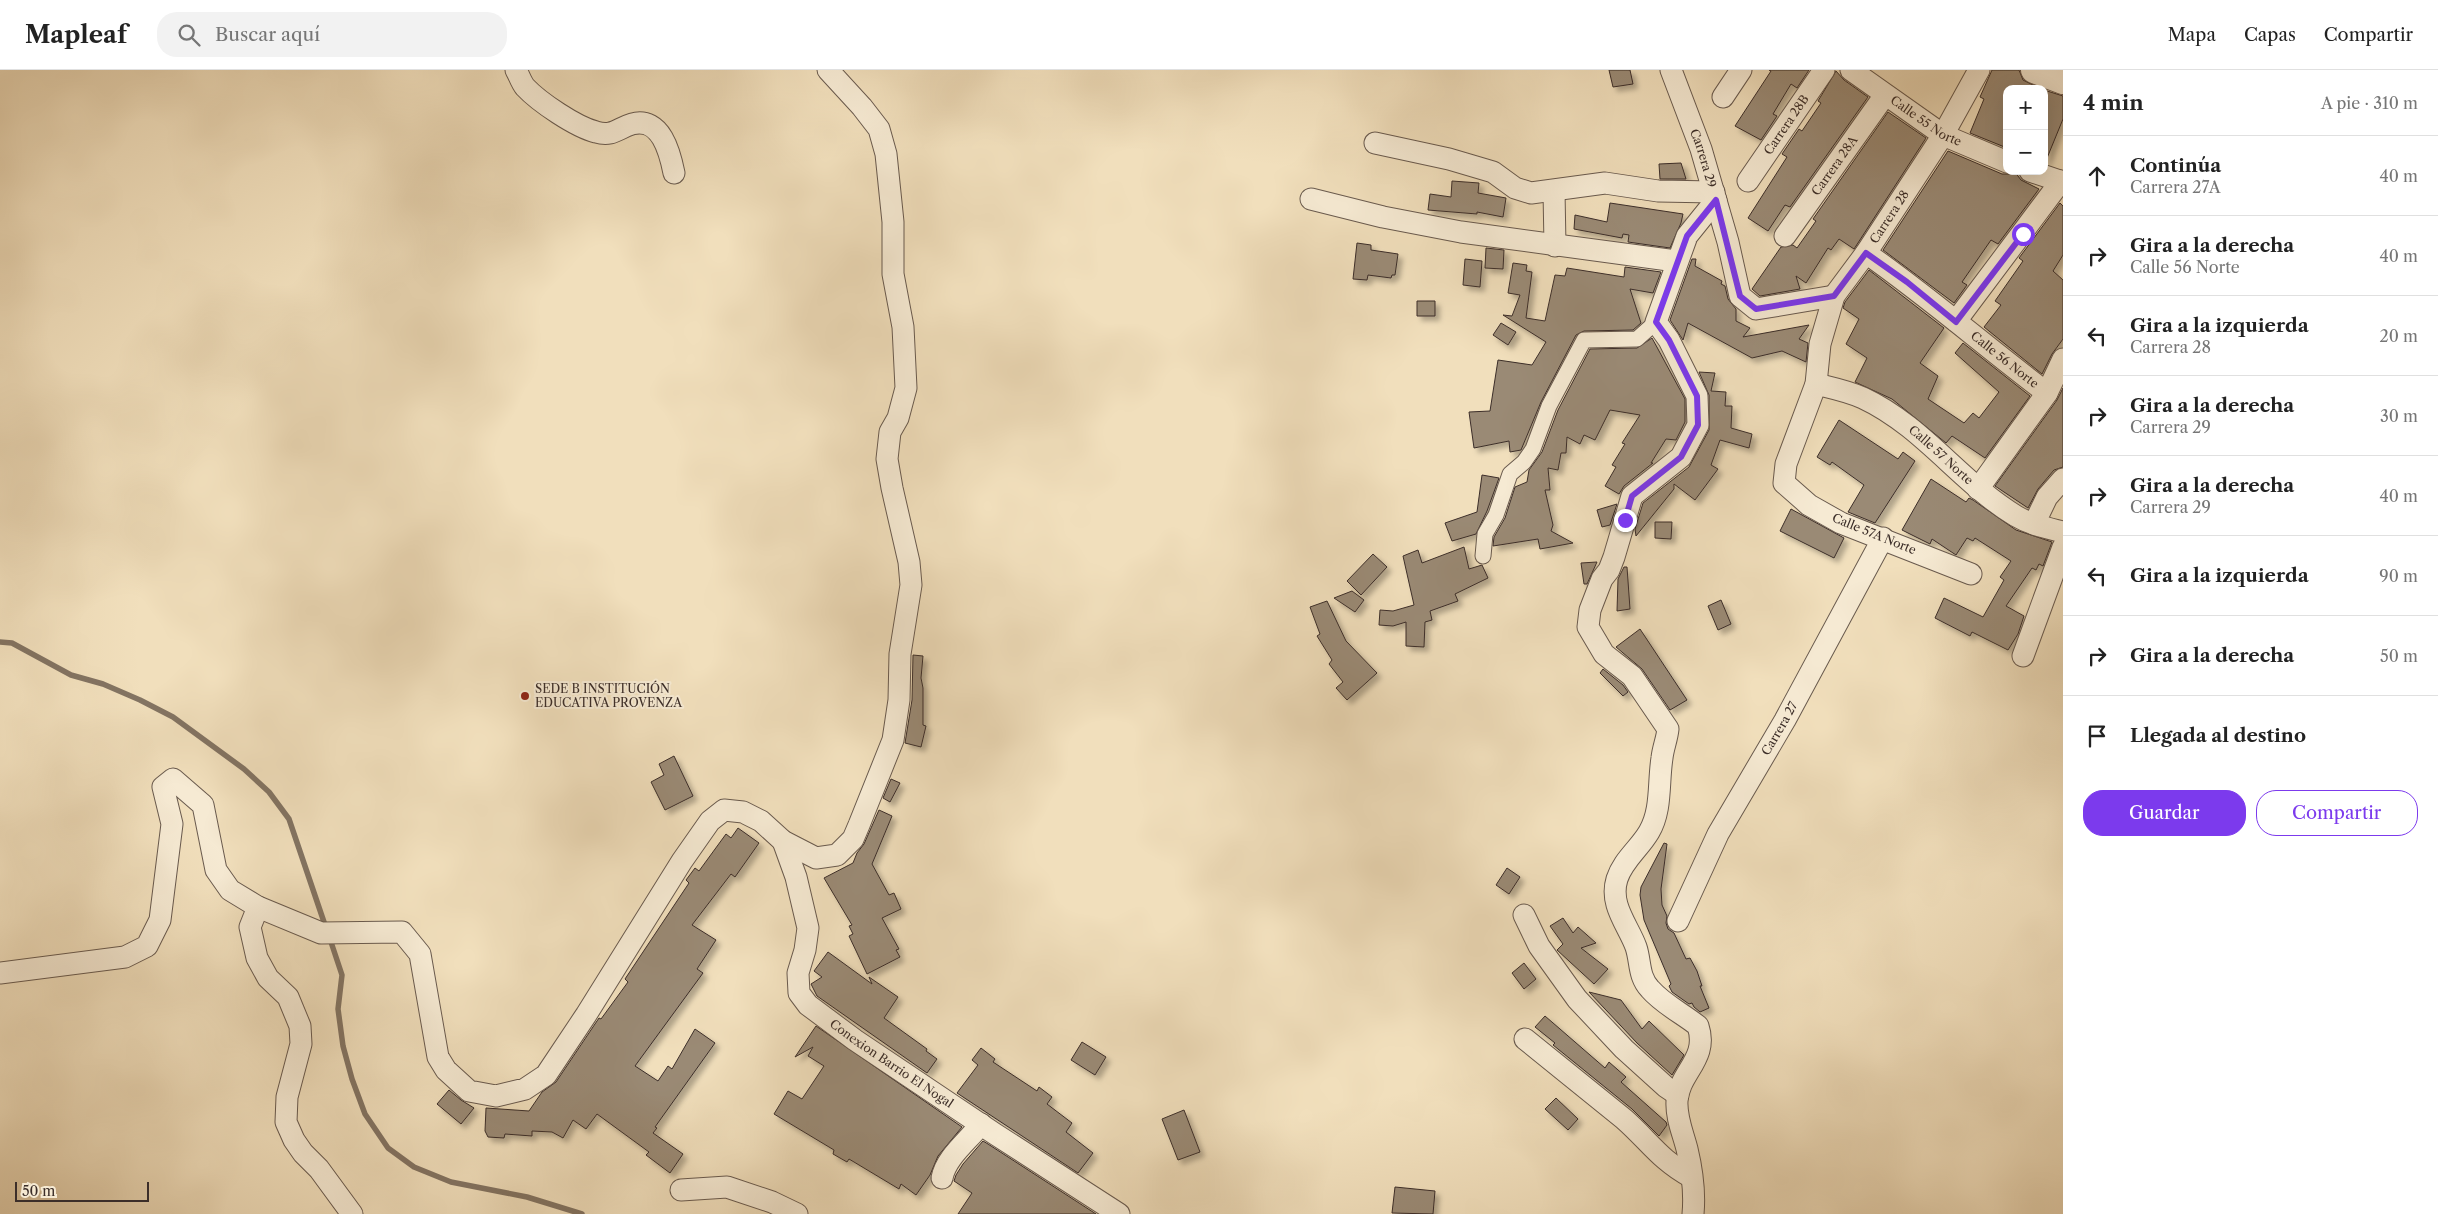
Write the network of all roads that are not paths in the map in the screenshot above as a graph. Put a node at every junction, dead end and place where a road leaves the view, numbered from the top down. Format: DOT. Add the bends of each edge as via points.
graph roads {
  1 [pos="516,70"];
  2 [pos="828,70"];
  3 [pos="1671,70"];
  4 [pos="1741,70"];
  5 [pos="1824,70"];
  6 [pos="1850,70"];
  7 [pos="1979,70"];
  8 [pos="2034,70"];
  9 [pos="2063,81"];
  10 [pos="1885,95"];
  11 [pos="1722,98"];
  12 [pos="1943,135"];
  13 [pos="1375,143"];
  14 [pos="2003,160"];
  15 [pos="674,173"];
  16 [pos="2042,175"];
  17 [pos="1748,181"];
  18 [pos="2062,182"];
  19 [pos="1554,190"];
  20 [pos="1715,196"];
  21 [pos="1311,199"];
  22 [pos="1785,236"];
  23 [pos="1555,246"];
  24 [pos="1866,253"];
  25 [pos="1676,261"];
  26 [pos="1834,296"];
  27 [pos="1656,322"];
  28 [pos="1956,322"];
  29 [pos="2063,359"];
  30 [pos="1816,384"];
  31 [pos="2047,393"];
  32 [pos="2063,479"];
  33 [pos="1784,483"];
  34 [pos="1978,490"];
  35 [pos="2034,524"];
  36 [pos="2063,532"];
  37 [pos="1883,538"];
  38 [pos="2063,547"];
  39 [pos="1483,556"];
  40 [pos="1971,574"];
  41 [pos="2023,656"];
  42 [pos="783,842"];
  43 [pos="258,907"];
  44 [pos="1524,915"];
  45 [pos="1678,921"];
  46 [pos="0,973"];
  47 [pos="1525,1039"];
  48 [pos="1678,1095"];
  49 [pos="980,1124"];
  50 [pos="1691,1177"];
  51 [pos="942,1178"];
  52 [pos="681,1190"];
  53 [pos="352,1214"];
  54 [pos="797,1214"];
  55 [pos="1119,1214"];
  56 [pos="1693,1214"];
  1 -- 15 [label="street" via="524,86 544,104 596,132 615,133 632,124 651,126 669,150"];
  2 -- 42 [label="street" via="862,106 879,129 884,142 893,222 893,274 903,326 906,388 898,418 890,432 887,458 911,585 900,654 899,700 893,740 853,839 837,856 816,858"];
  3 -- 20 [label="street, Carrera 29"];
  4 -- 11 [label="street"];
  5 -- 17 [label="street, Carrera 28B"];
  6 -- 10 [label="street, Calle 55 Norte"];
  7 -- 12 [label="street, Carrera 28"];
  8 -- 9 [label="street"];
  10 -- 12 [label="street, Calle 55 Norte"];
  10 -- 22 [label="street, Carrera 28A"];
  12 -- 14 [label="street, Calle 55 Norte"];
  12 -- 24 [label="street, Carrera 28"];
  13 -- 19 [label="street" via="1492,172 1515,188 1531,193"];
  16 -- 18 [label="street"];
  18 -- 28 [label="street"];
  19 -- 20 [label="street" via="1605,183"];
  19 -- 23 [label="street"];
  20 -- 25 [label="street" via="1687,236"];
  20 -- 26 [label="street, Carrera 29" via="1740,296 1747,303 1756,309"];
  21 -- 23 [label="street" via="1383,217"];
  23 -- 25 [label="street"];
  24 -- 26 [label="street, Carrera 28"];
  24 -- 28 [label="street, Calle 56 Norte"];
  25 -- 27 [label="street"];
  26 -- 30 [label="street, Carrera 28" via="1820,344"];
  27 -- 39 [label="street" via="1636,339 1584,340 1549,406 1533,448 1524,462 1510,474 1496,515 1485,534"];
  27 -- 48 [label="street" via="1669,340 1697,396 1698,425 1681,457 1632,496 1609,570 1590,610 1588,627 1604,654 1632,676 1668,729 1655,819 1622,868 1615,897 1620,916 1637,949 1640,974 1648,987 1698,1026 1700,1032 1698,1055"];
  28 -- 31 [label="street, Calle 56 Norte"];
  29 -- 31 [label="street"];
  30 -- 33 [label="street, Carrera 28" via="1786,464"];
  30 -- 34 [label="street, Calle 57 Norte" via="1863,398 1890,414 1948,460"];
  31 -- 34 [label="street"];
  32 -- 35 [label="street" via="2047,497"];
  33 -- 37 [label="street, Calle 57A Norte" via="1797,497 1817,510 1841,523"];
  34 -- 35 [label="street, Calle 57 Norte" via="2017,517"];
  35 -- 36 [label="street, Calle 57 Norte"];
  37 -- 40 [label="street, Calle 57A Norte"];
  37 -- 45 [label="street, Carrera 27" via="1786,720 1718,834"];
  38 -- 41 [label="street"];
  42 -- 43 [label="street" via="761,821 743,812 724,810 710,820 546,1075 525,1089 496,1096 469,1091 438,1058 420,954 402,932 321,933"];
  42 -- 49 [label="street, Conexion Barrio El Nogal" via="796,877 808,928 798,973 799,993 826,1019"];
  43 -- 46 [label="street" via="230,890 216,870 203,805 174,779 163,787 172,824 160,920 147,946 125,957"];
  43 -- 53 [label="street" via="250,927 257,958 268,978 288,997 300,1026 301,1044 287,1097 286,1122 303,1153"];
  44 -- 48 [label="street" via="1539,946 1576,999 1624,1049"];
  47 -- 50 [label="street" via="1626,1121 1670,1165"];
  48 -- 50 [label="street" via="1676,1111"];
  49 -- 51 [label="street" via="950,1159"];
  49 -- 55 [label="street, Conexion Barrio El Nogal"];
  50 -- 56 [label="street"];
  52 -- 54 [label="street" via="727,1187"];
}
